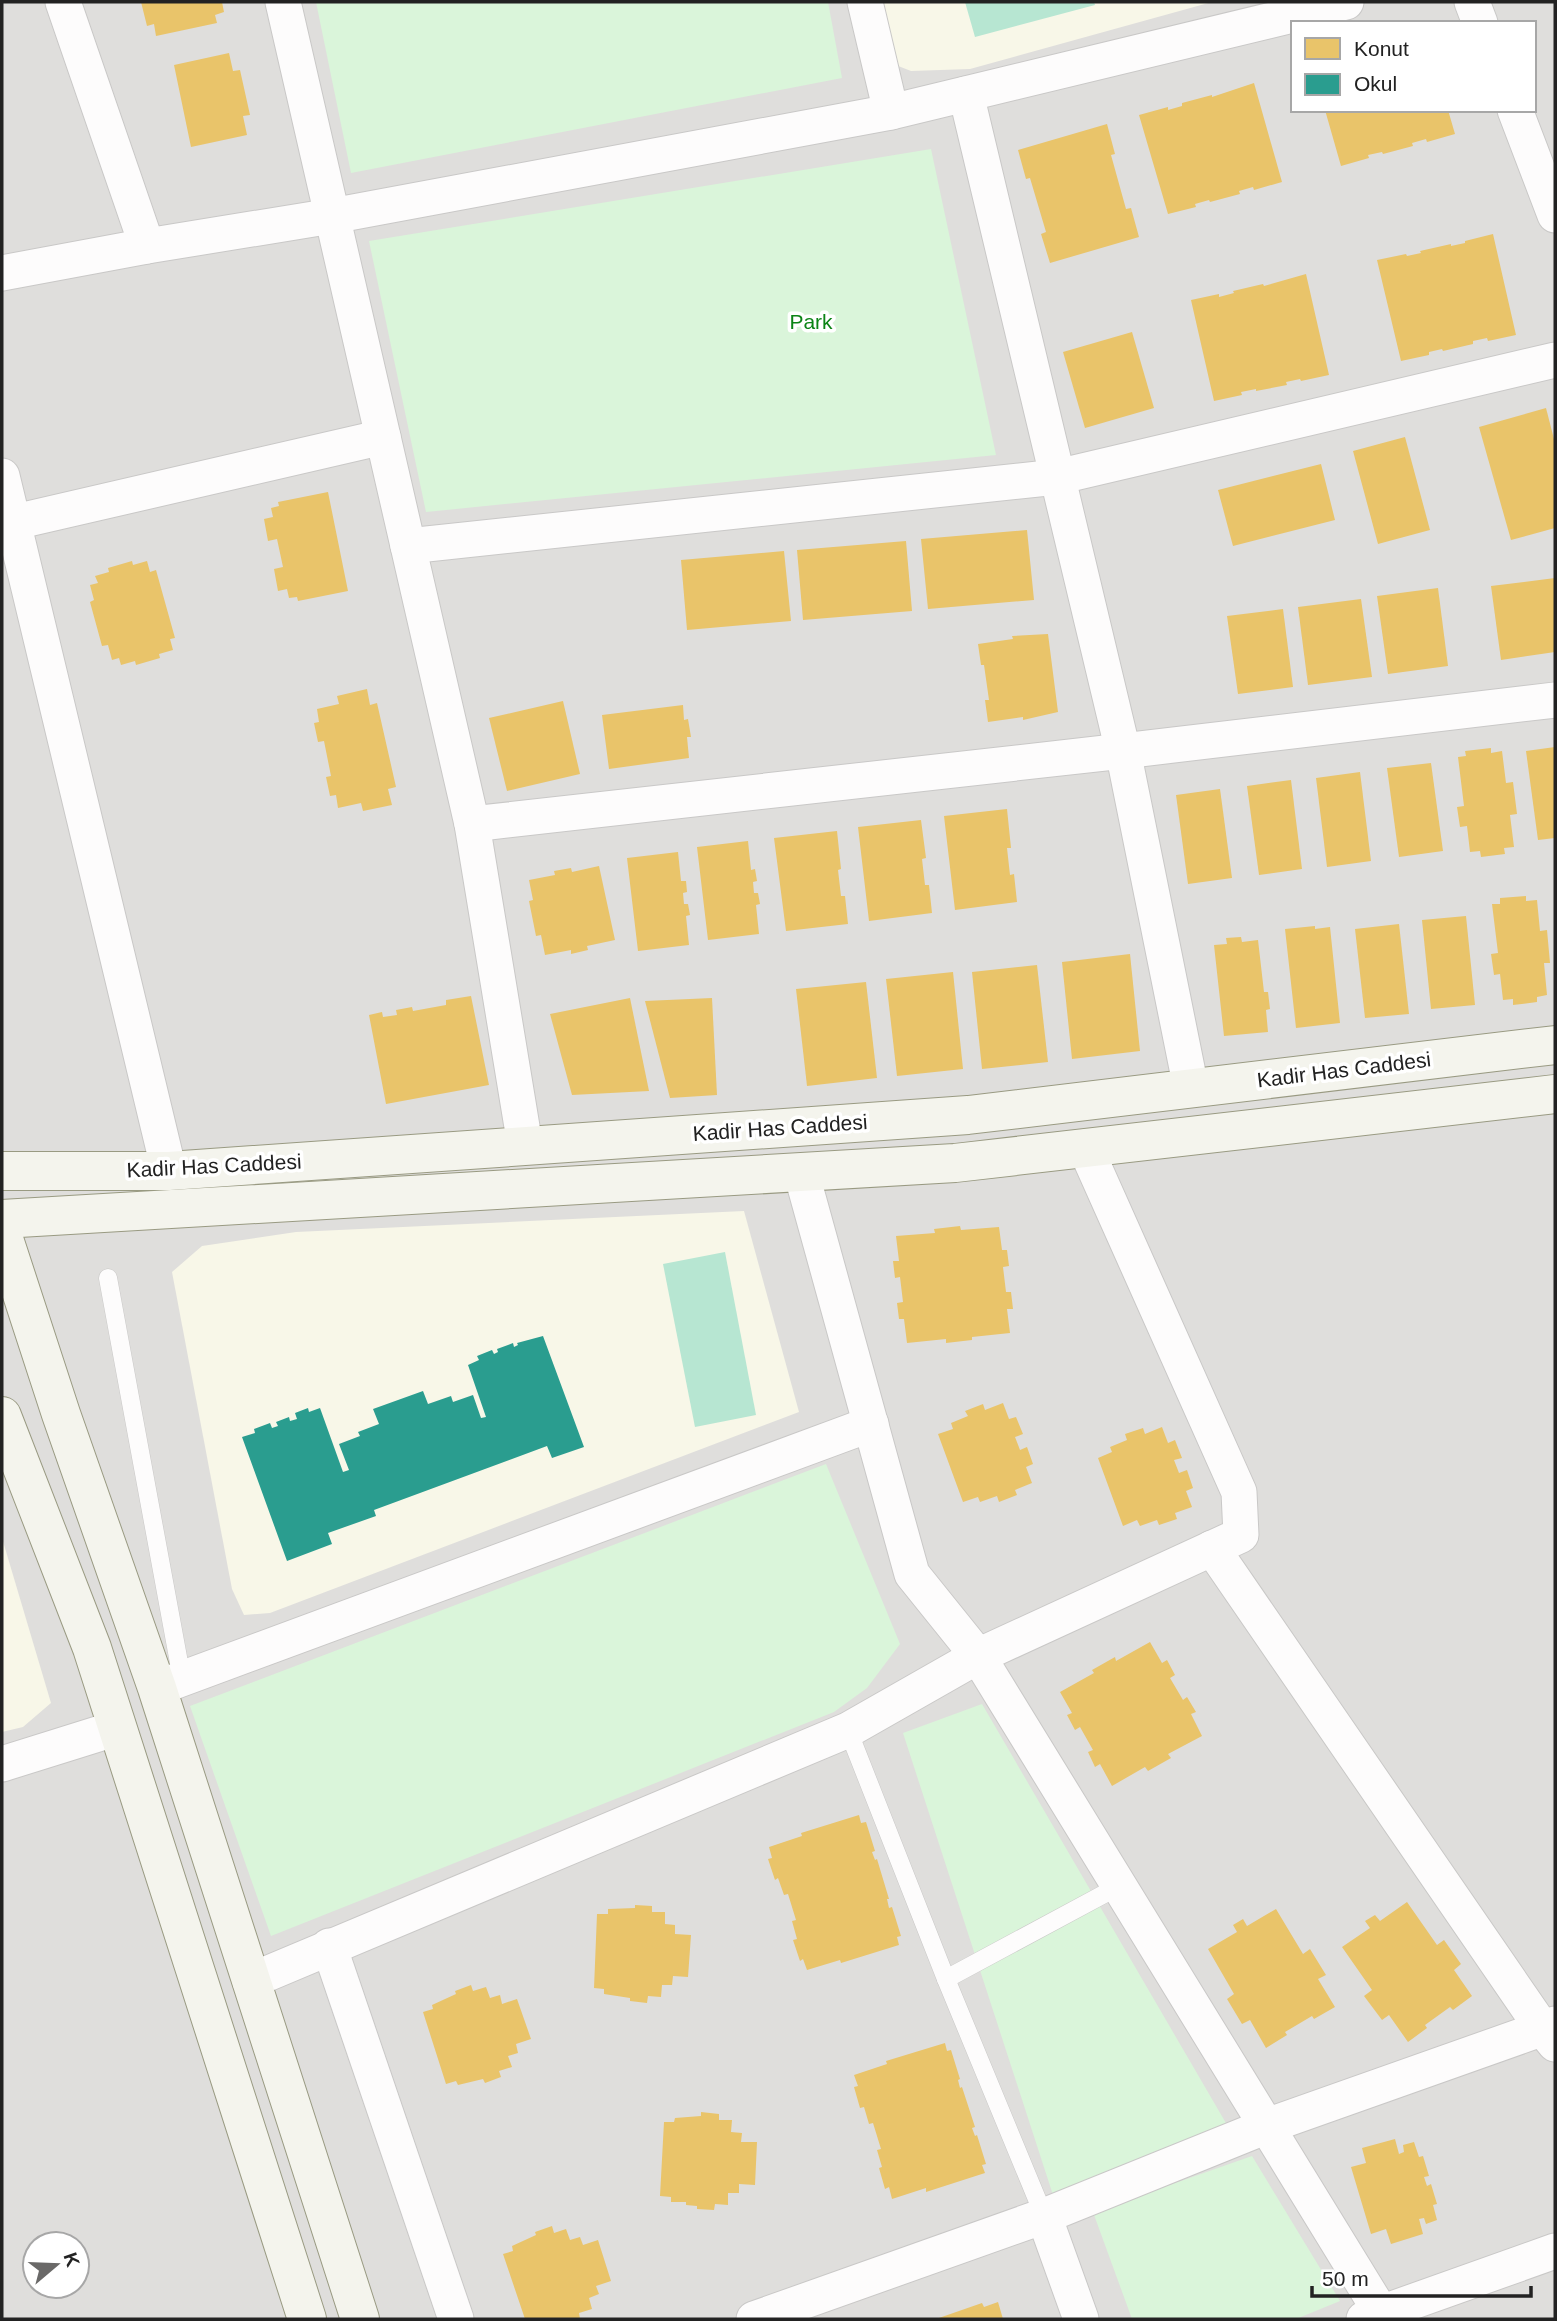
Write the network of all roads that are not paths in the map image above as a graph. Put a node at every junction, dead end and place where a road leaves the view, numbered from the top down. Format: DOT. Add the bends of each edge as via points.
graph roads {
  1 [pos="63,2"];
  2 [pos="283,2"];
  3 [pos="865,2"];
  4 [pos="1346,2"];
  5 [pos="1472,2"];
  6 [pos="1479,21"];
  7 [pos="966,94"];
  8 [pos="891,112"];
  9 [pos="1516,112"];
  10 [pos="1555,215"];
  11 [pos="332,216"];
  12 [pos="147,246"];
  13 [pos="2,273"];
  14 [pos="1555,360"];
  15 [pos="383,437"];
  16 [pos="2,476"];
  17 [pos="1057,477"];
  18 [pos="7,524"];
  19 [pos="408,546"];
  20 [pos="16,599"];
  21 [pos="1555,700"];
  22 [pos="1123,751"];
  23 [pos="472,824"];
  24 [pos="1555,1045"];
  25 [pos="1191,1088"];
  26 [pos="1555,1094"];
  27 [pos="525,1145"];
  28 [pos="1085,1147"];
  29 [pos="2,1171"];
  30 [pos="169,1171"];
  31 [pos="801,1172"];
  32 [pos="2,1219"];
  33 [pos="2,1233"];
  34 [pos="108,1278"];
  35 [pos="2,1416"];
  36 [pos="871,1424"];
  37 [pos="2,1441"];
  38 [pos="28,1483"];
  39 [pos="1212,1548"];
  40 [pos="978,1656"];
  41 [pos="169,1684"];
  42 [pos="117,1728"];
  43 [pos="848,1730"];
  44 [pos="2,1764"];
  45 [pos="1119,1886"];
  46 [pos="329,1946"];
  47 [pos="946,1979"];
  48 [pos="250,1981"];
  49 [pos="1551,2032"];
  50 [pos="1267,2126"];
  51 [pos="1044,2216"];
  52 [pos="1555,2251"];
  53 [pos="1377,2317"];
  54 [pos="307,2319"];
  55 [pos="360,2319"];
  56 [pos="456,2319"];
  57 [pos="754,2319"];
  58 [pos="1082,2319"];
  1 -- 12 [label="street"];
  2 -- 11 [label="street"];
  3 -- 8 [label="street"];
  4 -- 7 [label="street"];
  5 -- 6 [label="street"];
  7 -- 8 [label="street"];
  7 -- 17 [label="street"];
  8 -- 11 [label="street"];
  9 -- 10 [label="street"];
  11 -- 12 [label="street"];
  11 -- 15 [label="street"];
  12 -- 13 [label="street"];
  14 -- 17 [label="street"];
  15 -- 18 [label="street"];
  15 -- 19 [label="street"];
  16 -- 18 [label="street"];
  17 -- 19 [label="street"];
  17 -- 22 [label="street"];
  18 -- 20 [label="street"];
  19 -- 23 [label="street"];
  20 -- 30 [label="street"];
  21 -- 22 [label="street"];
  22 -- 23 [label="street"];
  22 -- 25 [label="street"];
  23 -- 27 [label="street"];
  24 -- 25 [label="street, Kadir Has Caddesi"];
  25 -- 27 [label="street, Kadir Has Caddesi" via="968,1115"];
  26 -- 28 [label="street, Kadir Has Caddesi"];
  27 -- 30 [label="street, Kadir Has Caddesi"];
  28 -- 31 [label="street, Kadir Has Caddesi" via="956,1163"];
  28 -- 39 [label="street" via="1239,1492 1241,1535"];
  29 -- 30 [label="street, Kadir Has Caddesi"];
  31 -- 32 [label="street, Kadir Has Caddesi"];
  31 -- 36 [label="street"];
  33 -- 41 [label="street" via="61,1414"];
  34 -- 41 [label="lane"];
  35 -- 38 [label="street"];
  36 -- 40 [label="street" via="912,1574"];
  36 -- 41 [label="street"];
  37 -- 38 [label="street"];
  38 -- 42 [label="street" via="92,1648"];
  39 -- 40 [label="street"];
  39 -- 49 [label="street"];
  40 -- 43 [label="street"];
  40 -- 45 [label="street"];
  41 -- 48 [label="street"];
  42 -- 44 [label="street"];
  42 -- 54 [label="street"];
  43 -- 46 [label="street"];
  43 -- 47 [label="lane"];
  45 -- 47 [label="lane"];
  45 -- 50 [label="street"];
  46 -- 48 [label="street"];
  46 -- 56 [label="street"];
  47 -- 51 [label="lane"];
  48 -- 55 [label="street"];
  49 -- 50 [label="street"];
  50 -- 51 [label="street"];
  50 -- 53 [label="street"];
  51 -- 57 [label="street"];
  51 -- 58 [label="street"];
  52 -- 53 [label="street"];
}
